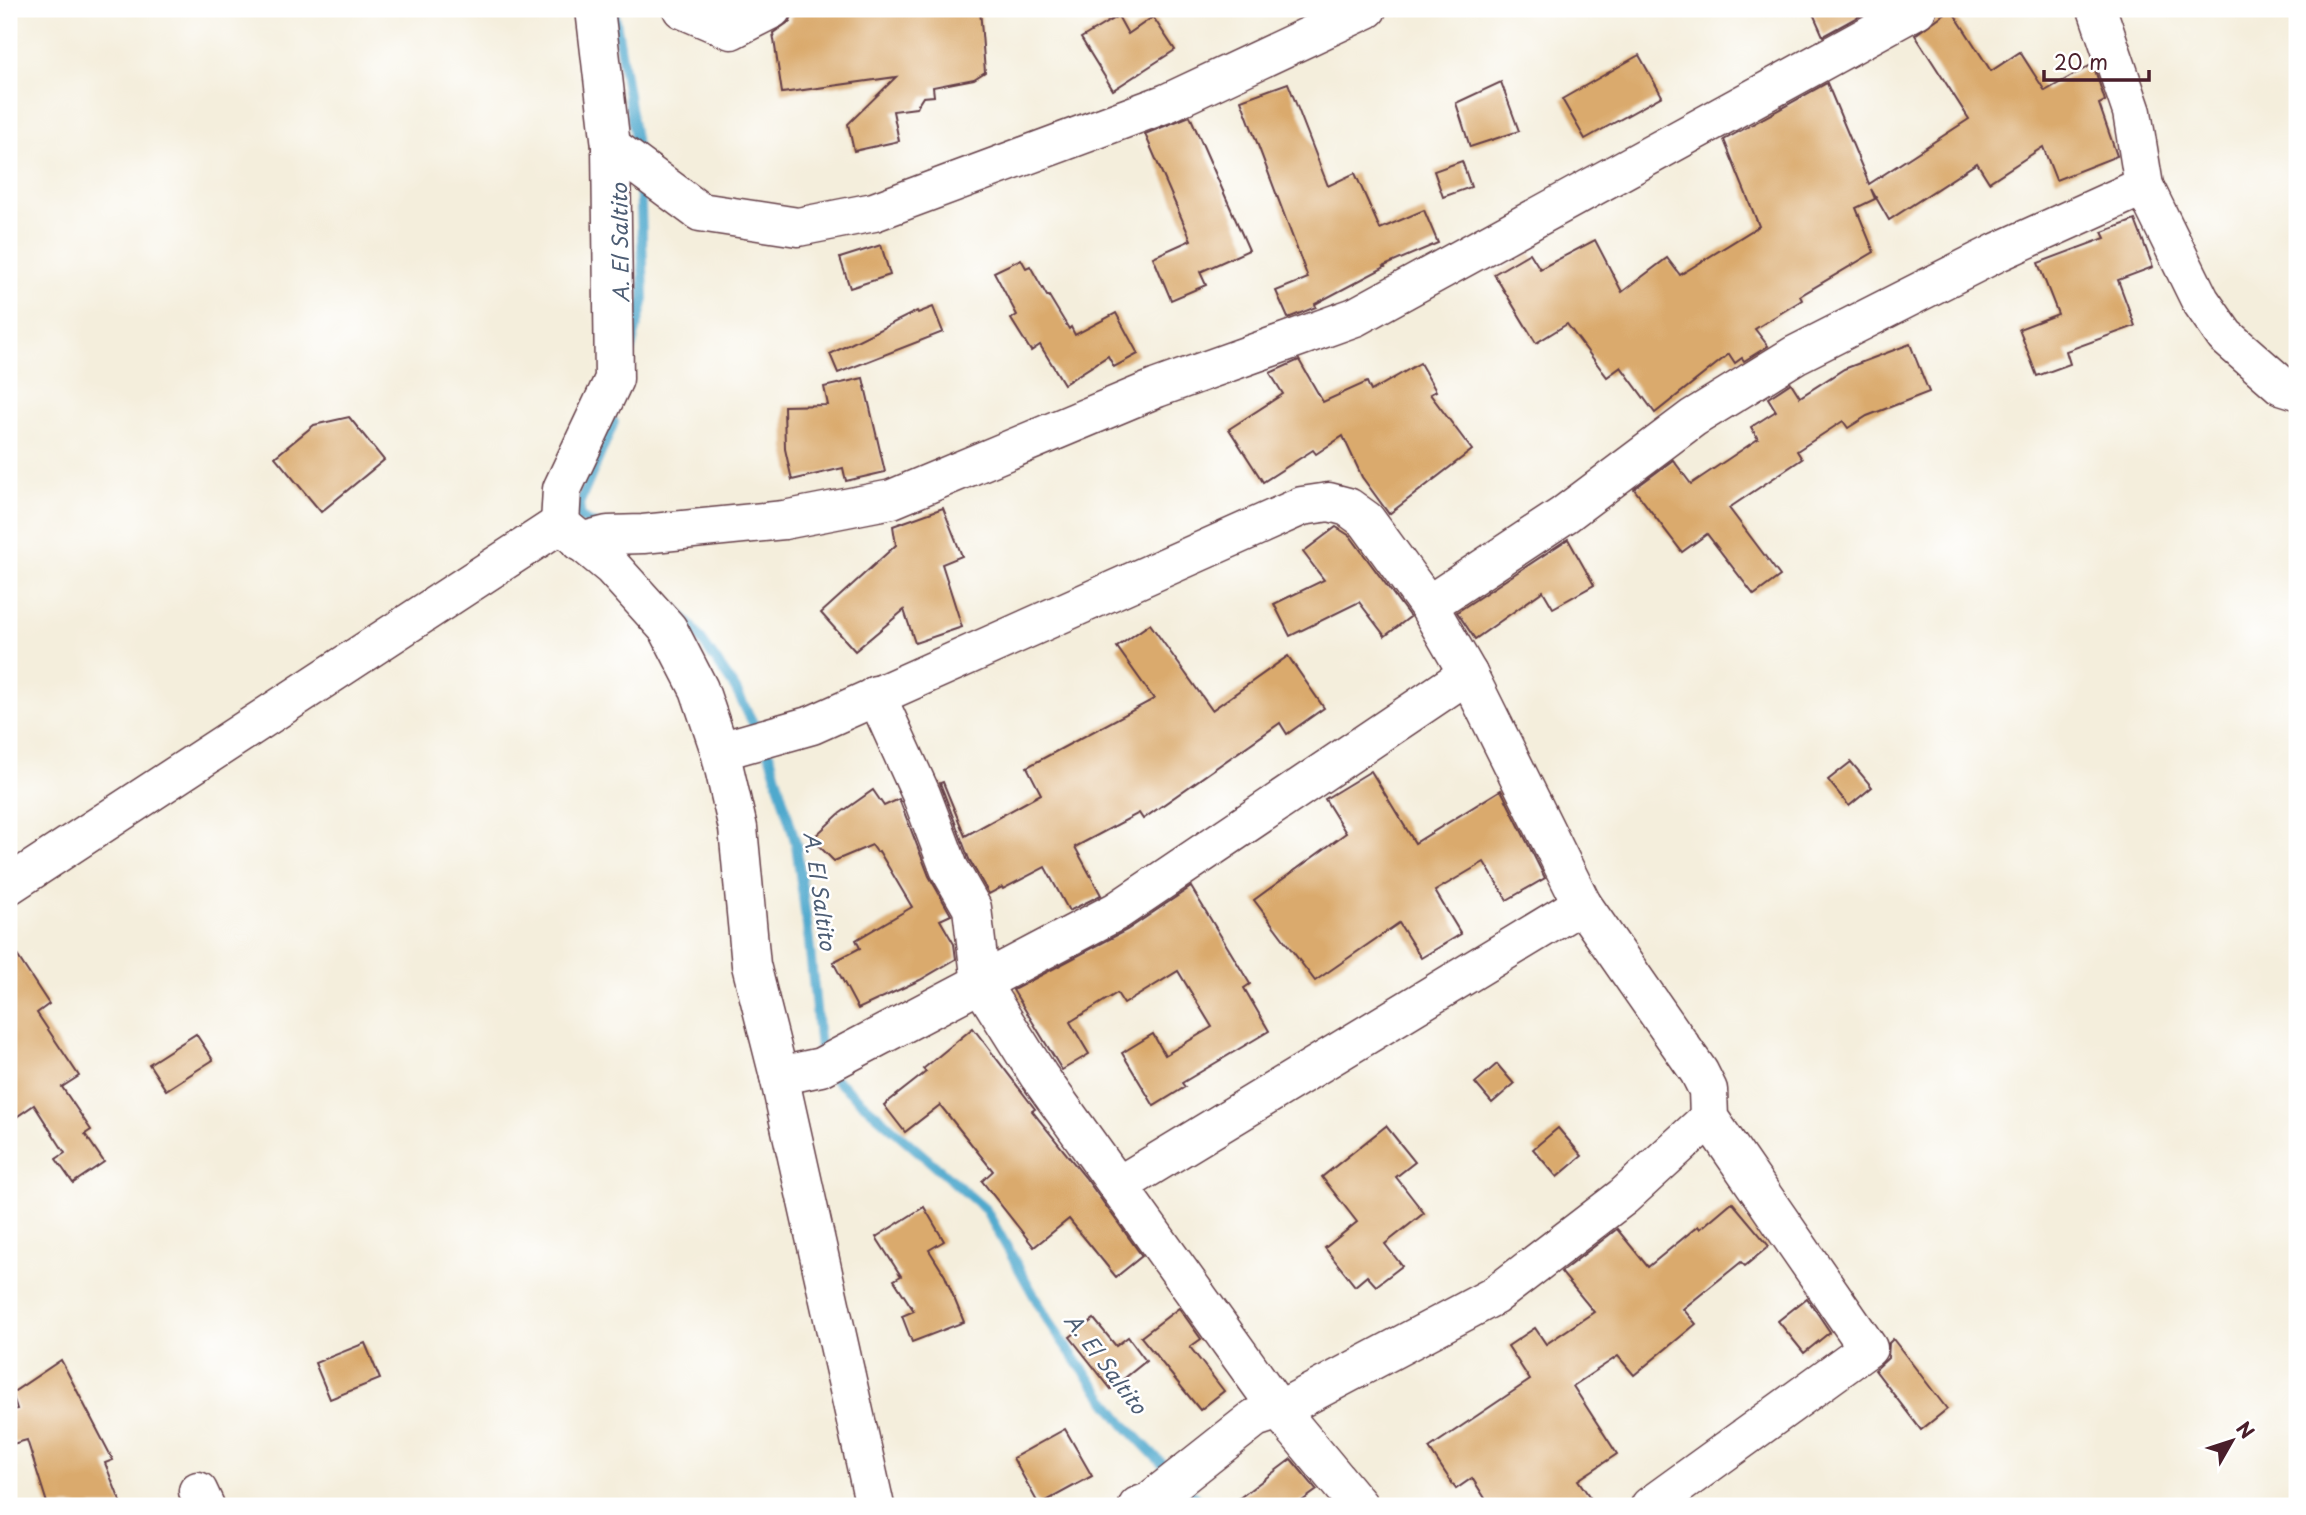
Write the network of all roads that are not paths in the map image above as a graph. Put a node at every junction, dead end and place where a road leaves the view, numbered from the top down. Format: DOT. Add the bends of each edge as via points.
graph roads {
  1 [pos="595,9"];
  2 [pos="682,9"];
  3 [pos="772,9"];
  4 [pos="1367,9"];
  5 [pos="1917,9"];
  6 [pos="2096,9"];
  7 [pos="611,146"];
  8 [pos="2144,186"];
  9 [pos="2297,390"];
  10 [pos="570,533"];
  11 [pos="1428,605"];
  12 [pos="1468,674"];
  13 [pos="876,695"];
  14 [pos="720,751"];
  15 [pos="9,885"];
  16 [pos="1582,904"];
  17 [pos="981,984"];
  18 [pos="779,1076"];
  19 [pos="1709,1118"];
  20 [pos="1118,1186"];
  21 [pos="1279,1410"];
  22 [pos="875,1506"];
  23 [pos="1138,1506"];
  24 [pos="1359,1506"];
  25 [pos="1650,1506"];
  1 -- 7 [label="street"];
  2 -- 3 [label="street" via="731,30"];
  4 -- 7 [label="street" via="1154,108 874,212 798,227 700,212"];
  5 -- 10 [label="street" via="1355,317 1157,388 892,499 784,520 643,534"];
  6 -- 8 [label="street" via="2132,112"];
  7 -- 10 [label="street" via="614,379 562,489"];
  8 -- 9 [label="street" via="2200,300 2225,337 2281,385"];
  8 -- 11 [label="street" via="1998,252 1795,355 1693,418 1564,515"];
  10 -- 14 [label="street" via="612,567 668,629 699,689"];
  10 -- 15 [label="street"];
  11 -- 12 [label="street"];
  11 -- 13 [label="street" via="1366,520 1348,507 1329,502 1302,506"];
  12 -- 16 [label="street"];
  12 -- 17 [label="street" via="1117,911"];
  13 -- 14 [label="street" via="812,725"];
  13 -- 17 [label="street" via="949,868 972,908"];
  14 -- 18 [label="street" via="738,828 751,965"];
  16 -- 19 [label="street" via="1699,1072 1708,1090"];
  16 -- 20 [label="street"];
  17 -- 18 [label="street" via="821,1067"];
  17 -- 20 [label="street" via="1039,1076"];
  18 -- 22 [label="street"];
  19 -- 21 [label="street" via="1623,1197 1494,1296"];
  19 -- 25 [label="street" via="1868,1348"];
  20 -- 21 [label="street"];
  21 -- 23 [label="street" via="1255,1418"];
  21 -- 24 [label="street"];
}
